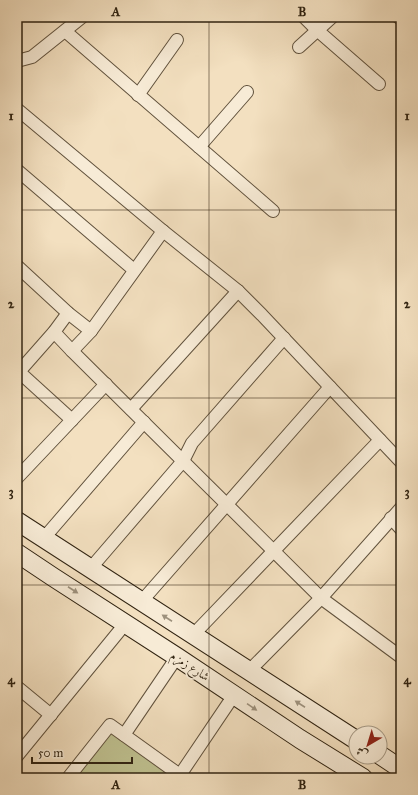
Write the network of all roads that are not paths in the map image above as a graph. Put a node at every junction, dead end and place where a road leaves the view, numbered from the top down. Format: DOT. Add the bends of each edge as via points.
graph roads {
  1 [pos="82,17"];
  2 [pos="304,17"];
  3 [pos="332,17"];
  4 [pos="398,17"];
  5 [pos="401,20"];
  6 [pos="317,30"];
  7 [pos="64,31"];
  8 [pos="177,40"];
  9 [pos="299,47"];
  10 [pos="17,61"];
  11 [pos="379,84"];
  12 [pos="247,92"];
  13 [pos="138,95"];
  14 [pos="17,109"];
  15 [pos="199,147"];
  16 [pos="17,170"];
  17 [pos="273,211"];
  18 [pos="163,231"];
  19 [pos="17,266"];
  20 [pos="134,270"];
  21 [pos="238,291"];
  22 [pos="68,313"];
  23 [pos="91,331"];
  24 [pos="54,332"];
  25 [pos="284,338"];
  26 [pos="72,351"];
  27 [pos="18,372"];
  28 [pos="106,384"];
  29 [pos="330,387"];
  30 [pos="131,409"];
  31 [pos="72,420"];
  32 [pos="144,422"];
  33 [pos="380,440"];
  34 [pos="183,461"];
  35 [pos="401,462"];
  36 [pos="17,478"];
  37 [pos="227,505"];
  38 [pos="401,508"];
  39 [pos="391,518"];
  40 [pos="17,521"];
  41 [pos="401,529"];
  42 [pos="44,538"];
  43 [pos="274,551"];
  44 [pos="17,553"];
  45 [pos="68,554"];
  46 [pos="90,569"];
  47 [pos="53,577"];
  48 [pos="321,598"];
  49 [pos="141,602"];
  50 [pos="125,624"];
  51 [pos="193,635"];
  52 [pos="177,657"];
  53 [pos="401,657"];
  54 [pos="249,671"];
  55 [pos="17,687"];
  56 [pos="234,695"];
  57 [pos="316,714"];
  58 [pos="51,715"];
  59 [pos="124,735"];
  60 [pos="348,735"];
  61 [pos="300,739"];
  62 [pos="17,756"];
  63 [pos="388,760"];
  64 [pos="401,769"];
  65 [pos="182,777"];
  66 [pos="68,778"];
  67 [pos="364,778"];
  1 -- 7 [label="street"];
  2 -- 6 [label="street"];
  3 -- 6 [label="street"];
  4 -- 5 [label="street"];
  6 -- 9 [label="street"];
  6 -- 11 [label="street"];
  7 -- 10 [label="street" via="32,57"];
  7 -- 13 [label="street"];
  8 -- 13 [label="street"];
  12 -- 15 [label="street"];
  13 -- 15 [label="street"];
  14 -- 18 [label="street"];
  15 -- 17 [label="street"];
  16 -- 20 [label="street"];
  18 -- 20 [label="street"];
  18 -- 21 [label="street"];
  19 -- 22 [label="street"];
  20 -- 23 [label="street"];
  21 -- 25 [label="street"];
  21 -- 30 [label="street"];
  22 -- 23 [label="street"];
  22 -- 24 [label="street"];
  23 -- 26 [label="street"];
  24 -- 26 [label="street"];
  24 -- 27 [label="street"];
  25 -- 29 [label="street"];
  25 -- 34 [label="street" via="192,443"];
  26 -- 28 [label="street"];
  27 -- 31 [label="street"];
  28 -- 30 [label="street"];
  28 -- 31 [label="street"];
  29 -- 33 [label="street"];
  29 -- 37 [label="street"];
  30 -- 32 [label="street"];
  31 -- 36 [label="street"];
  32 -- 34 [label="street"];
  32 -- 42 [label="street"];
  33 -- 35 [label="street"];
  33 -- 43 [label="street"];
  34 -- 37 [label="street"];
  34 -- 46 [label="street"];
  37 -- 43 [label="street"];
  37 -- 49 [label="street"];
  38 -- 39 [label="street"];
  39 -- 41 [label="street"];
  39 -- 48 [label="street"];
  40 -- 42 [label="main road"];
  42 -- 45 [label="main road"];
  43 -- 48 [label="street"];
  43 -- 51 [label="street"];
  44 -- 47 [label="main road, شارع زمزم"];
  45 -- 46 [label="main road"];
  45 -- 47 [label="main road"];
  46 -- 49 [label="main road"];
  47 -- 50 [label="main road, شارع زمزم, one-way"];
  48 -- 53 [label="street"];
  48 -- 54 [label="street"];
  51 -- 49 [label="main road, one-way"];
  50 -- 52 [label="main road, شارع زمزم"];
  50 -- 58 [label="street"];
  51 -- 54 [label="main road"];
  52 -- 56 [label="main road, شارع زمزم"];
  52 -- 59 [label="street"];
  57 -- 54 [label="main road, one-way"];
  55 -- 58 [label="street"];
  56 -- 61 [label="main road, شارع زمزم, one-way"];
  56 -- 65 [label="street"];
  57 -- 60 [label="main road"];
  57 -- 61 [label="main road"];
  58 -- 62 [label="street"];
  59 -- 65 [label="street"];
  59 -- 66 [label="street" via="110,725"];
  61 -- 67 [label="main road, شارع زمزم"];
  63 -- 64 [label="main road"];
}
